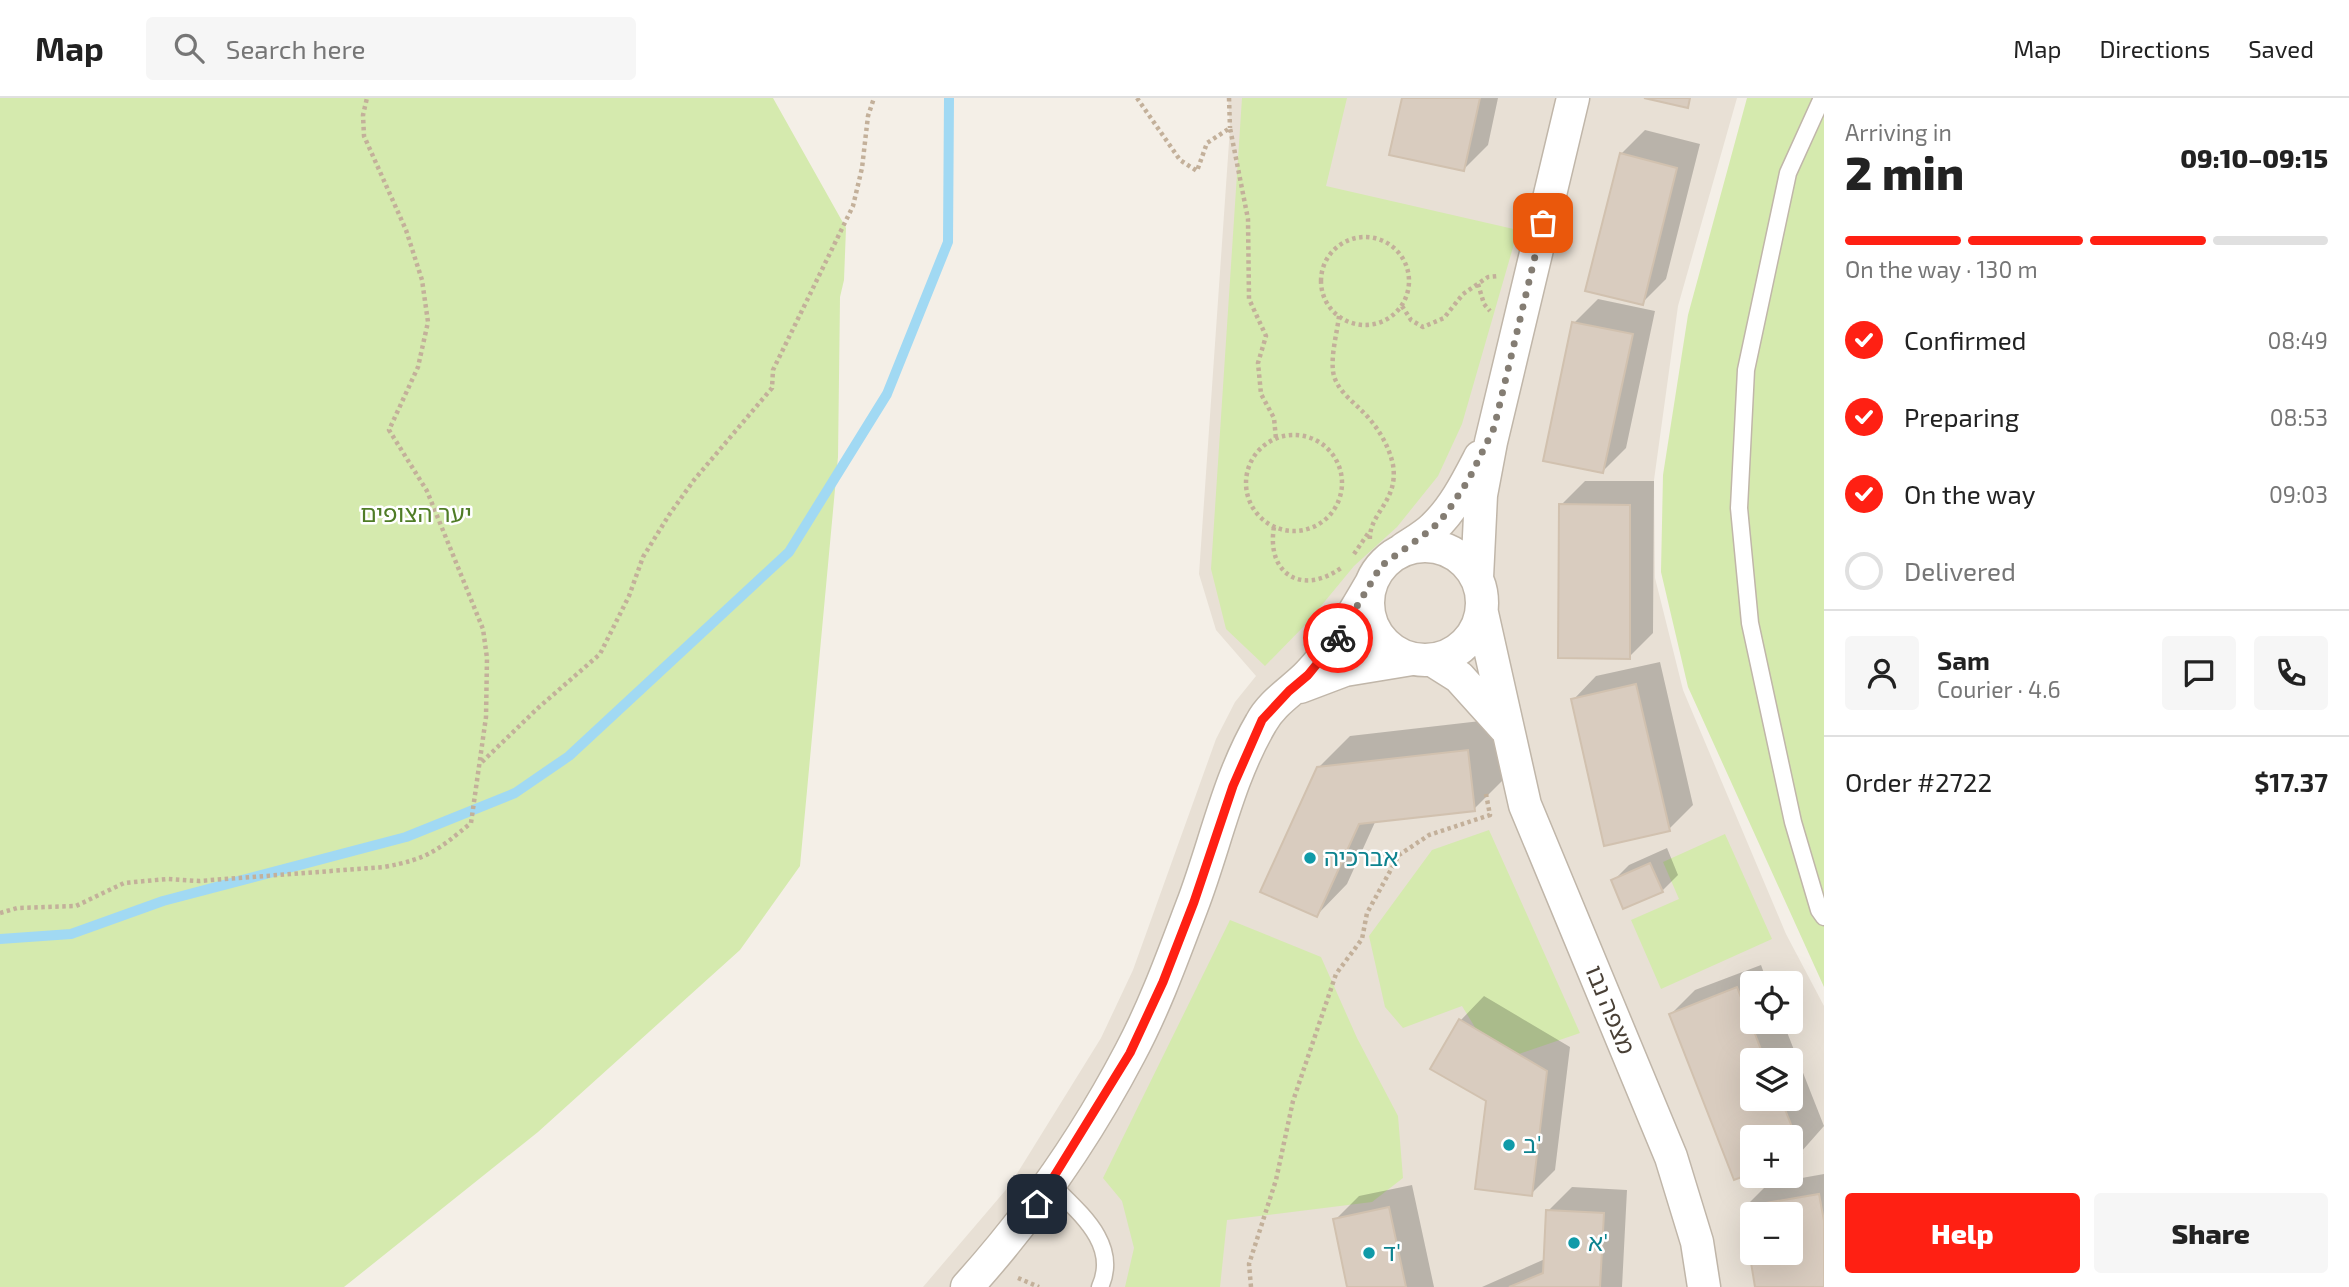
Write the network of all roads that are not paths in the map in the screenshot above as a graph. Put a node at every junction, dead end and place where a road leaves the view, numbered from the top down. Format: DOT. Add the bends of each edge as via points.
graph roads {
  1 [pos="1573,98"];
  2 [pos="1822,98"];
  3 [pos="1494,428"];
  4 [pos="1397,554"];
  5 [pos="1477,578"];
  6 [pos="1372,582"];
  7 [pos="1482,613"];
  8 [pos="1422,659"];
  9 [pos="1289,691"];
  10 [pos="1510,734"];
  11 [pos="1824,917"];
  12 [pos="1050,1183"];
  13 [pos="967,1287"];
  14 [pos="1100,1287"];
  15 [pos="1704,1287"];
  1 -- 3 [label="street"];
  2 -- 11 [label="lane" via="1788,173 1746,370 1739,508 1751,623 1793,822"];
  3 -- 4 [label="street" via="1446,514"];
  3 -- 5 [label="street" via="1481,495"];
  4 -- 5 [label="street" via="1415,547 1434,547 1452,553"];
  4 -- 6 [label="street" via="1381,566"];
  5 -- 7 [label="street"];
  6 -- 8 [label="street" via="1369,611 1379,638 1394,651"];
  6 -- 9 [label="street" via="1336,641"];
  7 -- 8 [label="street" via="1465,644 1451,654"];
  7 -- 10 [label="street, מצפה נבו"];
  8 -- 9 [label="street" via="1345,670"];
  8 -- 10 [label="street, מצפה נבו" via="1459,677"];
  9 -- 12 [label="street" via="1262,720 1246,752 1163,982 1130,1053"];
  10 -- 15 [label="street, מצפה נבו" via="1525,805 1671,1157 1697,1242"];
  12 -- 13 [label="street"];
  12 -- 14 [label="lane" via="1096,1231 1105,1251"];
}
